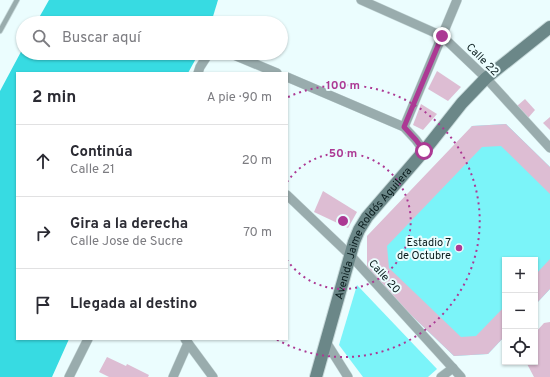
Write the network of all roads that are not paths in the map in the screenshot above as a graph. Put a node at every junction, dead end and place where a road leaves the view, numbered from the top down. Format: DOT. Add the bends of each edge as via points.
graph roads {
  1 [pos="17,0"];
  2 [pos="361,0"];
  3 [pos="457,0"];
  4 [pos="550,27"];
  5 [pos="0,31"];
  6 [pos="442,36"];
  7 [pos="204,60"];
  8 [pos="246,60"];
  9 [pos="198,72"];
  10 [pos="275,72"];
  11 [pos="288,77"];
  12 [pos="486,78"];
  13 [pos="404,127"];
  14 [pos="550,148"];
  15 [pos="424,151"];
  16 [pos="288,196"];
  17 [pos="351,256"];
  18 [pos="88,340"];
  19 [pos="187,341"];
  20 [pos="326,342"];
  21 [pos="453,368"];
  22 [pos="69,377"];
  23 [pos="173,377"];
  24 [pos="213,377"];
  25 [pos="316,377"];
  26 [pos="348,377"];
  27 [pos="441,377"];
  28 [pos="461,377"];
  1 -- 5 [label="lane"];
  2 -- 6 [label="street, Calle 22"];
  3 -- 6 [label="street"];
  4 -- 12 [label="main road, Avenida Jaime Roldós Aguilera"];
  6 -- 12 [label="street, Calle 22"];
  6 -- 13 [label="street"];
  7 -- 9 [label="street"];
  8 -- 10 [label="street"];
  11 -- 13 [label="street"];
  12 -- 14 [label="street, Calle 22"];
  12 -- 15 [label="main road, Avenida Jaime Roldós Aguilera"];
  13 -- 15 [label="street"];
  15 -- 17 [label="main road, Avenida Jaime Roldós Aguilera" via="367,217 354,242"];
  16 -- 17 [label="street, Calle 20"];
  17 -- 20 [label="main road, Avenida Jaime Roldós Aguilera"];
  17 -- 21 [label="street, Calle 20"];
  18 -- 22 [label="street"];
  19 -- 23 [label="street"];
  19 -- 24 [label="street"];
  20 -- 25 [label="main road, Avenida Jaime Roldós Aguilera"];
  20 -- 26 [label="street"];
  21 -- 27 [label="street"];
  21 -- 28 [label="street, Calle 20"];
}
